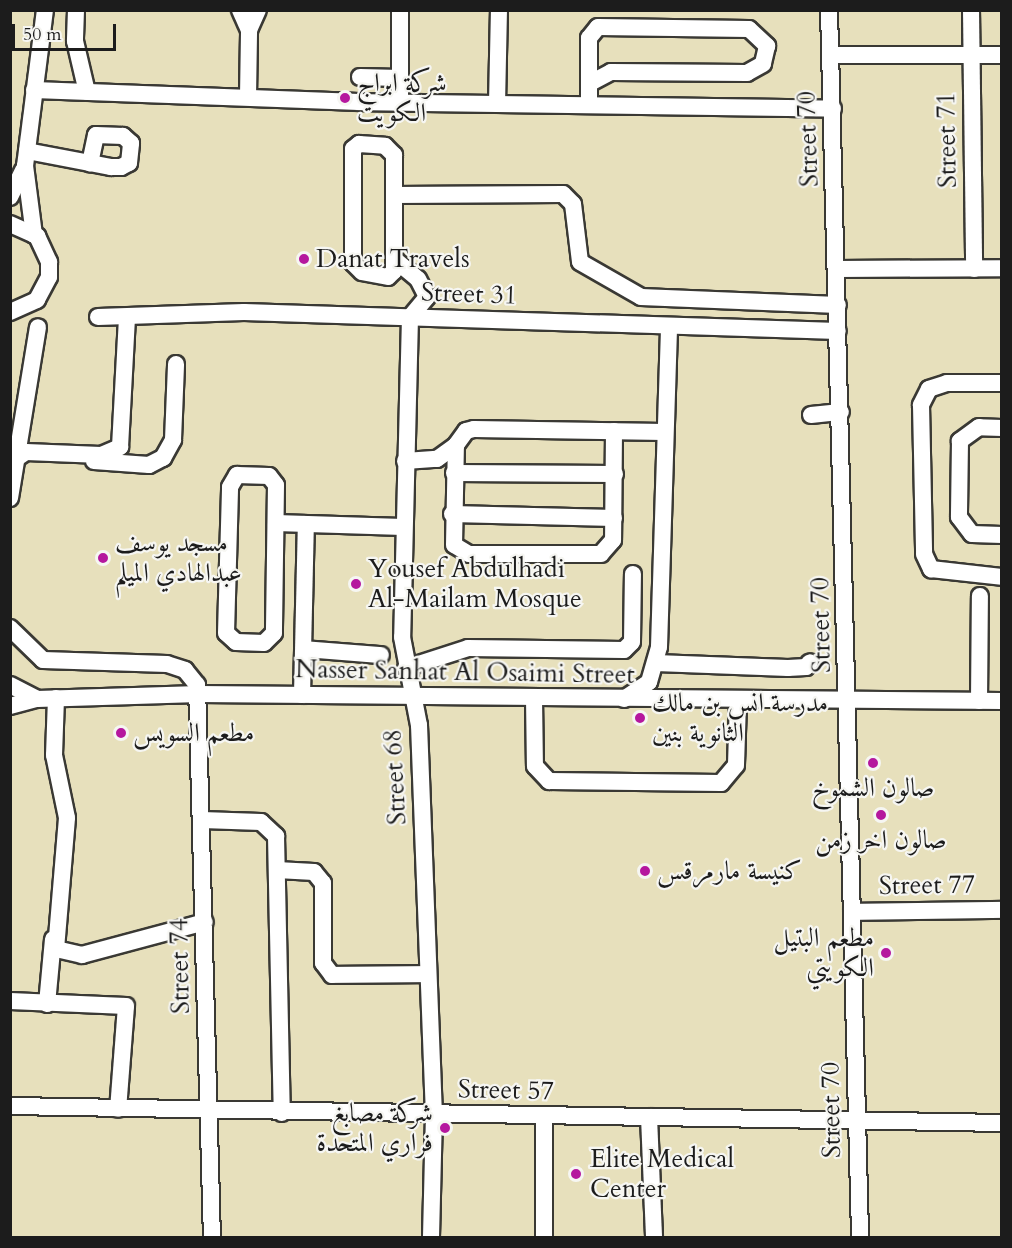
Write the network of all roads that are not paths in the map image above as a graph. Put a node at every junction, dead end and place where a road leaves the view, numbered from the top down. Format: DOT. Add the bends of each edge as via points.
graph roads {
  1 [pos="45,10"];
  2 [pos="76,10"];
  3 [pos="240,10"];
  4 [pos="258,10"];
  5 [pos="400,10"];
  6 [pos="499,10"];
  7 [pos="829,10"];
  8 [pos="971,10"];
  9 [pos="249,30"];
  10 [pos="831,55"];
  11 [pos="970,55"];
  12 [pos="1002,55"];
  13 [pos="589,60"];
  14 [pos="611,72"];
  15 [pos="360,77"];
  16 [pos="400,78"];
  17 [pos="590,83"];
  18 [pos="34,90"];
  19 [pos="87,92"];
  20 [pos="248,97"];
  21 [pos="400,102"];
  22 [pos="497,104"];
  23 [pos="589,105"];
  24 [pos="833,109"];
  25 [pos="26,159"];
  26 [pos="90,163"];
  27 [pos="394,195"];
  28 [pos="10,197"];
  29 [pos="10,224"];
  30 [pos="34,235"];
  31 [pos="394,259"];
  32 [pos="1002,268"];
  33 [pos="838,269"];
  34 [pos="974,269"];
  35 [pos="838,304"];
  36 [pos="18,309"];
  37 [pos="98,317"];
  38 [pos="127,317"];
  39 [pos="410,317"];
  40 [pos="10,327"];
  41 [pos="38,327"];
  42 [pos="669,328"];
  43 [pos="838,331"];
  44 [pos="176,364"];
  45 [pos="1002,382"];
  46 [pos="841,412"];
  47 [pos="811,415"];
  48 [pos="1002,428"];
  49 [pos="614,431"];
  50 [pos="664,432"];
  51 [pos="456,445"];
  52 [pos="14,460"];
  53 [pos="405,461"];
  54 [pos="429,461"];
  55 [pos="615,474"];
  56 [pos="454,478"];
  57 [pos="10,498"];
  58 [pos="452,514"];
  59 [pos="614,518"];
  60 [pos="276,523"];
  61 [pos="306,524"];
  62 [pos="404,527"];
  63 [pos="1002,535"];
  64 [pos="633,574"];
  65 [pos="1002,577"];
  66 [pos="980,596"];
  67 [pos="10,628"];
  68 [pos="304,649"];
  69 [pos="381,655"];
  70 [pos="810,662"];
  71 [pos="656,663"];
  72 [pos="406,668"];
  73 [pos="10,686"];
  74 [pos="199,694"];
  75 [pos="302,695"];
  76 [pos="413,696"];
  77 [pos="56,698"];
  78 [pos="534,698"];
  79 [pos="37,699"];
  80 [pos="624,699"];
  81 [pos="738,700"];
  82 [pos="979,701"];
  83 [pos="1002,701"];
  84 [pos="848,702"];
  85 [pos="10,706"];
  86 [pos="202,820"];
  87 [pos="277,870"];
  88 [pos="1002,910"];
  89 [pos="852,912"];
  90 [pos="205,922"];
  91 [pos="53,939"];
  92 [pos="428,974"];
  93 [pos="10,1001"];
  94 [pos="46,1004"];
  95 [pos="10,1106"];
  96 [pos="118,1109"];
  97 [pos="209,1112"];
  98 [pos="282,1113"];
  99 [pos="434,1114"];
  100 [pos="544,1116"];
  101 [pos="649,1117"];
  102 [pos="857,1120"];
  103 [pos="1002,1123"];
  104 [pos="212,1238"];
  105 [pos="431,1238"];
  106 [pos="544,1238"];
  107 [pos="654,1238"];
  108 [pos="860,1238"];
  1 -- 18 [label="street"];
  2 -- 19 [label="street" via="75,41"];
  3 -- 9 [label="street"];
  4 -- 9 [label="street"];
  5 -- 16 [label="street"];
  6 -- 22 [label="street"];
  7 -- 10 [label="street, Street 70"];
  8 -- 11 [label="street, Street 71"];
  9 -- 20 [label="street"];
  10 -- 11 [label="street"];
  10 -- 24 [label="street, Street 70"];
  11 -- 12 [label="street"];
  11 -- 34 [label="street, Street 71"];
  13 -- 14 [label="street"];
  13 -- 14 [label="street" via="590,38 598,27 749,29 767,46 763,64 747,73"];
  13 -- 17 [label="street"];
  14 -- 17 [label="street"];
  15 -- 16 [label="street"];
  16 -- 21 [label="street"];
  17 -- 23 [label="street"];
  18 -- 19 [label="street"];
  18 -- 25 [label="street"];
  19 -- 20 [label="street"];
  20 -- 21 [label="street"];
  21 -- 22 [label="street"];
  22 -- 23 [label="street"];
  23 -- 24 [label="street"];
  24 -- 33 [label="street, Street 70"];
  25 -- 26 [label="street"];
  25 -- 28 [label="street"];
  25 -- 30 [label="street"];
  27 -- 31 [label="street"];
  27 -- 31 [label="street" via="392,151 356,145 353,263 362,272 388,277"];
  27 -- 35 [label="street" via="563,194 573,204 580,262 641,297"];
  29 -- 30 [label="street"];
  30 -- 36 [label="street" via="45,248 49,277"];
  31 -- 39 [label="street" via="418,279 427,297"];
  32 -- 34 [label="street"];
  33 -- 34 [label="street"];
  33 -- 35 [label="street, Street 70"];
  35 -- 43 [label="street, Street 70"];
  36 -- 40 [label="street"];
  37 -- 38 [label="street, Street 31"];
  38 -- 39 [label="street, Street 31" via="244,312"];
  38 -- 52 [label="street" via="120,447 102,455 35,452"];
  39 -- 42 [label="street, Street 31"];
  39 -- 53 [label="street, Street 68"];
  41 -- 52 [label="street"];
  42 -- 43 [label="street, Street 31"];
  42 -- 50 [label="street"];
  43 -- 46 [label="street, Street 70"];
  44 -- 52 [label="street" via="173,440 163,458 148,465"];
  45 -- 65 [label="street" via="947,383 929,389 921,405 924,554 930,569 947,575"];
  46 -- 47 [label="street"];
  46 -- 84 [label="street, Street 70"];
  48 -- 63 [label="street" via="979,427 960,441 959,507 963,528 972,534"];
  49 -- 50 [label="street"];
  49 -- 51 [label="street" via="474,429"];
  49 -- 55 [label="street"];
  50 -- 71 [label="street"];
  51 -- 54 [label="street"];
  51 -- 56 [label="street"];
  52 -- 57 [label="street"];
  53 -- 54 [label="street"];
  53 -- 62 [label="street, Street 68"];
  54 -- 56 [label="street"];
  55 -- 56 [label="street"];
  55 -- 59 [label="street"];
  56 -- 58 [label="street"];
  58 -- 59 [label="street"];
  58 -- 59 [label="street" via="454,545 480,555 601,554 613,540"];
  60 -- 60 [label="street" via="272,478 234,477 226,628 232,641 264,643 274,633"];
  60 -- 61 [label="street"];
  61 -- 62 [label="street"];
  61 -- 68 [label="street"];
  62 -- 72 [label="street, Street 68"];
  64 -- 72 [label="street" via="632,642 624,650 468,648"];
  66 -- 82 [label="street"];
  67 -- 74 [label="street" via="43,660 176,666 192,676"];
  68 -- 69 [label="street"];
  68 -- 75 [label="street"];
  70 -- 71 [label="street" via="788,668"];
  71 -- 80 [label="street" via="650,682"];
  72 -- 76 [label="street, Street 68"];
  73 -- 79 [label="street, Nasser Sanhat Al Osaimi Street"];
  74 -- 75 [label="street, Nasser Sanhat Al Osaimi Street"];
  74 -- 77 [label="street, Nasser Sanhat Al Osaimi Street"];
  74 -- 86 [label="street, Street 74"];
  75 -- 76 [label="street, Nasser Sanhat Al Osaimi Street"];
  76 -- 78 [label="street, Nasser Sanhat Al Osaimi Street"];
  76 -- 92 [label="street, Street 68" via="419,724"];
  77 -- 79 [label="street, Nasser Sanhat Al Osaimi Street"];
  77 -- 91 [label="street" via="54,755 67,818"];
  78 -- 80 [label="street, Nasser Sanhat Al Osaimi Street"];
  78 -- 81 [label="street" via="535,766 549,781 722,783 736,765"];
  79 -- 85 [label="street, Nasser Sanhat Al Osaimi Street"];
  80 -- 81 [label="street, Nasser Sanhat Al Osaimi Street"];
  81 -- 84 [label="street, Nasser Sanhat Al Osaimi Street"];
  82 -- 83 [label="street, Nasser Sanhat Al Osaimi Street"];
  82 -- 84 [label="street, Nasser Sanhat Al Osaimi Street"];
  84 -- 89 [label="street, Street 70"];
  86 -- 87 [label="street" via="269,825 276,836"];
  86 -- 90 [label="street, Street 74"];
  87 -- 92 [label="street" via="314,872 323,883 323,963 332,975"];
  87 -- 98 [label="street"];
  88 -- 89 [label="street, Street 77"];
  89 -- 102 [label="street, Street 70"];
  90 -- 91 [label="street" via="82,955 60,952"];
  90 -- 97 [label="street, Street 74"];
  91 -- 94 [label="street"];
  92 -- 99 [label="street, Street 68"];
  93 -- 94 [label="street"];
  94 -- 96 [label="street" via="126,1005"];
  95 -- 96 [label="street, Street 57"];
  96 -- 97 [label="street, Street 57"];
  97 -- 98 [label="street, Street 57"];
  97 -- 104 [label="street, Street 74"];
  98 -- 99 [label="street, Street 57"];
  99 -- 100 [label="street, Street 57"];
  99 -- 105 [label="street, Street 68"];
  100 -- 101 [label="street, Street 57"];
  100 -- 106 [label="street"];
  101 -- 102 [label="street, Street 57"];
  101 -- 107 [label="street"];
  102 -- 103 [label="street, Street 57"];
  102 -- 108 [label="street, Street 70"];
}
